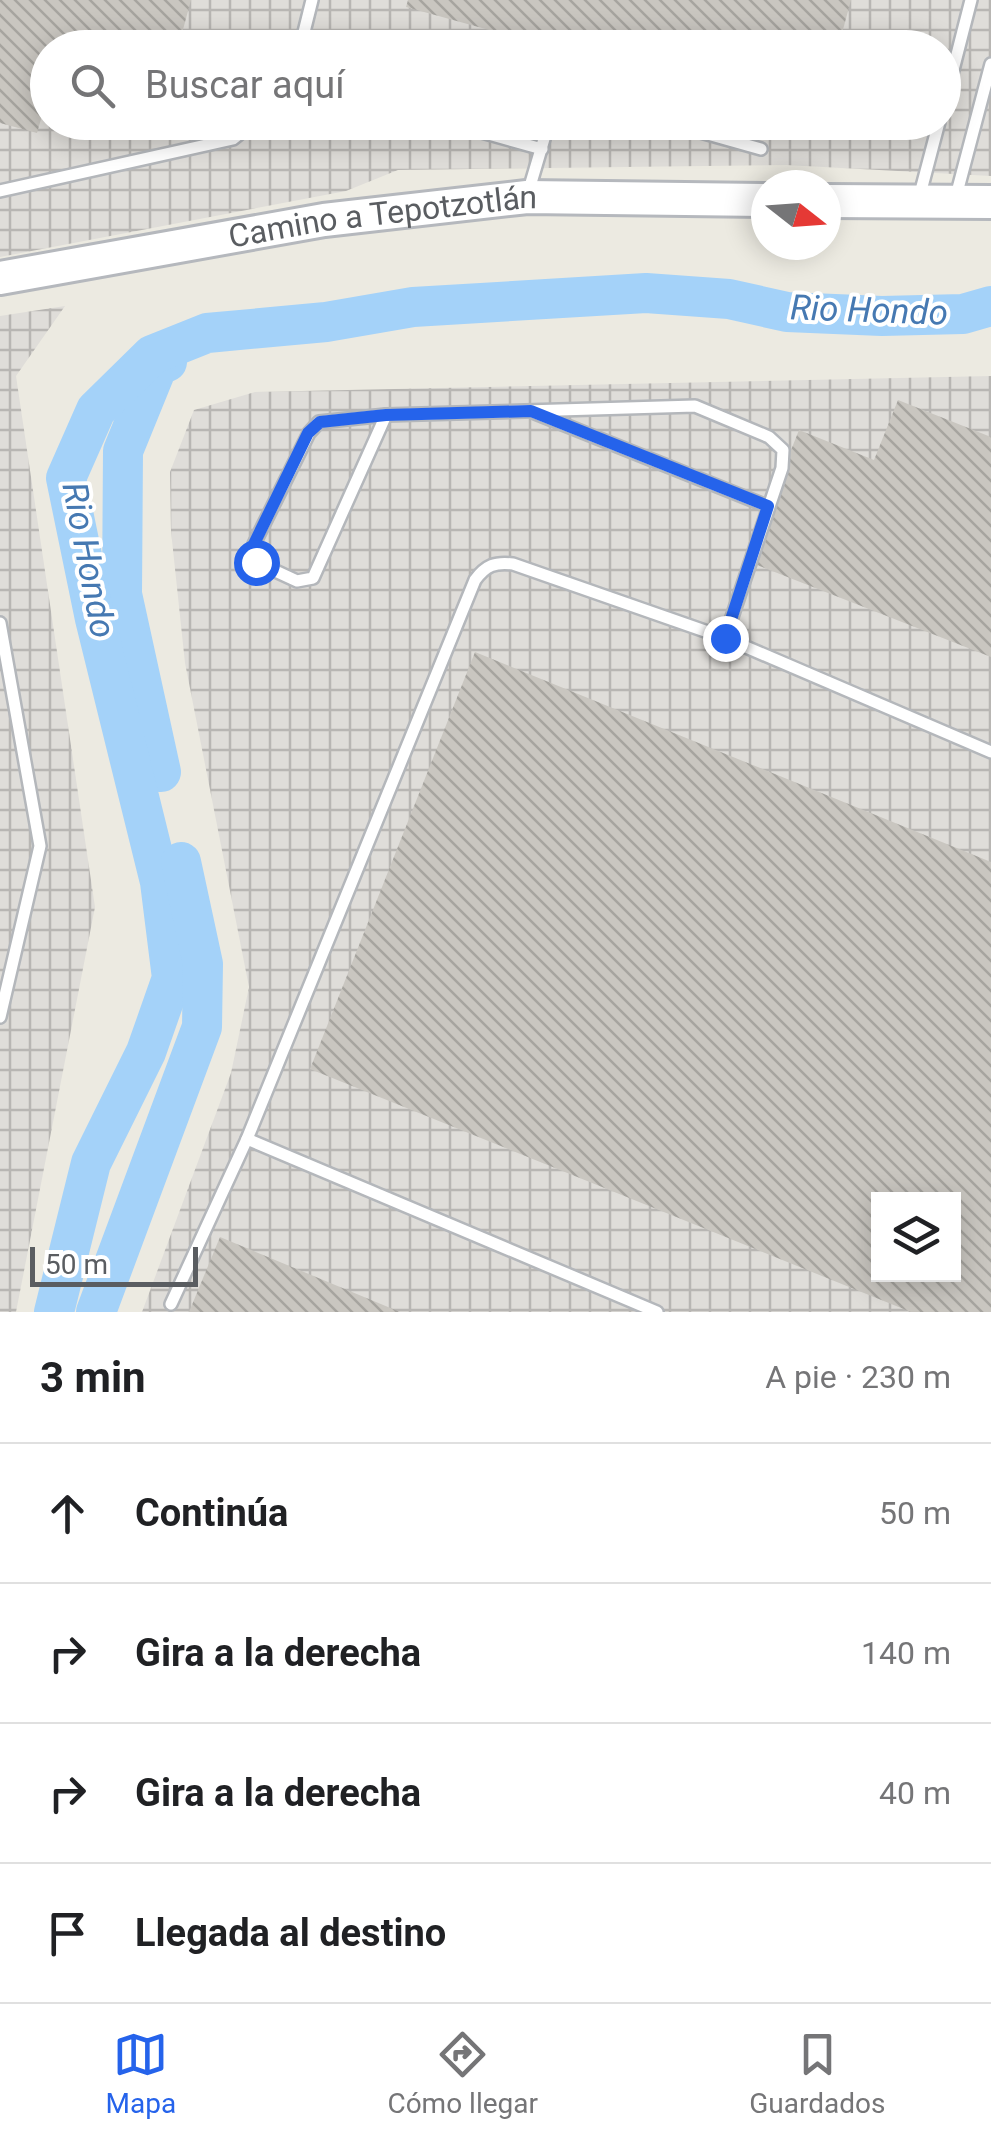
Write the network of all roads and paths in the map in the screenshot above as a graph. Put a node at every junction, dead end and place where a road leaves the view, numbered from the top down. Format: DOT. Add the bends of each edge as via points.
graph roads {
  1 [pos="312,0"];
  2 [pos="971,0"];
  3 [pos="304,30"];
  4 [pos="961,39"];
  5 [pos="991,64"];
  6 [pos="229,140"];
  7 [pos="510,140"];
  8 [pos="544,140"];
  9 [pos="729,140"];
  10 [pos="934,140"];
  11 [pos="542,149"];
  12 [pos="761,149"];
  13 [pos="0,192"];
  14 [pos="527,197"];
  15 [pos="751,200"];
  16 [pos="841,200"];
  17 [pos="991,201"];
  18 [pos="918,202"];
  19 [pos="955,202"];
  20 [pos="0,278"];
  21 [pos="531,411"];
  22 [pos="386,415"];
  23 [pos="768,506"];
  24 [pos="0,623"];
  25 [pos="725,638"];
  26 [pos="991,752"];
  27 [pos="0,1017"];
  28 [pos="247,1139"];
  29 [pos="171,1304"];
  30 [pos="657,1312"];
  1 -- 3 [label="lane"];
  2 -- 4 [label="lane"];
  5 -- 19 [label="lane"];
  6 -- 13 [label="lane"];
  7 -- 11 [label="lane"];
  8 -- 11 [label="lane"];
  9 -- 12 [label="lane"];
  10 -- 18 [label="lane"];
  11 -- 14 [label="lane"];
  14 -- 15 [label="main road, Camino a Tepotzotlán"];
  14 -- 20 [label="main road, Camino a Tepotzotlán" via="324,220"];
  16 -- 18 [label="main road"];
  17 -- 19 [label="main road"];
  18 -- 19 [label="main road"];
  21 -- 22 [label="lane"];
  21 -- 23 [label="lane"];
  21 -- 23 [label="lane" via="694,406 740,424 784,450"];
  22 -- 22 [label="lane" via="320,422 308,433 254,544 256,562 297,581 314,578"];
  23 -- 25 [label="lane"];
  24 -- 27 [label="lane" via="40,846"];
  25 -- 26 [label="lane"];
  25 -- 28 [label="lane" via="513,564 484,568"];
  28 -- 29 [label="lane"];
  28 -- 30 [label="lane"];
}
